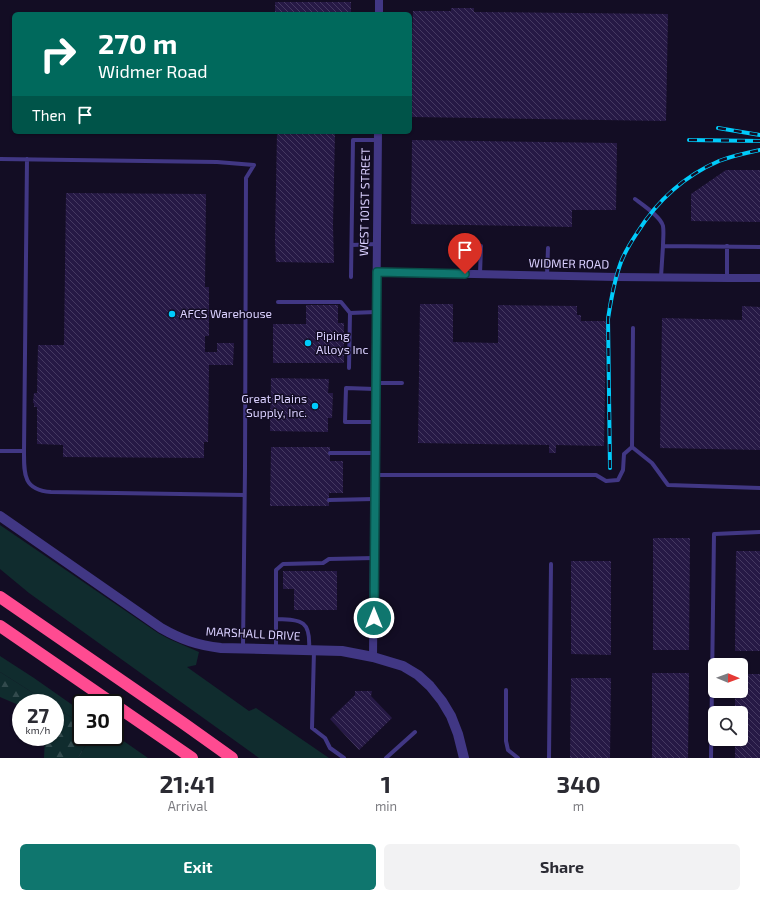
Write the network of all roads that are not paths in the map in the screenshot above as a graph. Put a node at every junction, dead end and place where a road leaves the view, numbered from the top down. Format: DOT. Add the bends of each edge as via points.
graph roads {
  1 [pos="379,0"];
  2 [pos="379,12"];
  3 [pos="378,136"];
  4 [pos="0,159"];
  5 [pos="27,160"];
  6 [pos="635,199"];
  7 [pos="352,244"];
  8 [pos="377,244"];
  9 [pos="481,246"];
  10 [pos="663,246"];
  11 [pos="727,246"];
  12 [pos="760,247"];
  13 [pos="548,248"];
  14 [pos="377,272"];
  15 [pos="480,275"];
  16 [pos="547,276"];
  17 [pos="351,277"];
  18 [pos="661,277"];
  19 [pos="727,278"];
  20 [pos="760,278"];
  21 [pos="278,302"];
  22 [pos="376,312"];
  23 [pos="350,313"];
  24 [pos="633,328"];
  25 [pos="349,368"];
  26 [pos="402,383"];
  27 [pos="376,386"];
  28 [pos="375,422"];
  29 [pos="632,447"];
  30 [pos="0,451"];
  31 [pos="24,451"];
  32 [pos="330,453"];
  33 [pos="375,453"];
  34 [pos="375,475"];
  35 [pos="760,488"];
  36 [pos="244,494"];
  37 [pos="375,499"];
  38 [pos="329,500"];
  39 [pos="0,516"];
  40 [pos="760,532"];
  41 [pos="374,558"];
  42 [pos="551,564"];
  43 [pos="0,589"];
  44 [pos="0,597"];
  45 [pos="276,619"];
  46 [pos="34,620"];
  47 [pos="0,626"];
  48 [pos="0,634"];
  49 [pos="243,648"];
  50 [pos="276,650"];
  51 [pos="311,650"];
  52 [pos="373,657"];
  53 [pos="47,659"];
  54 [pos="506,690"];
  55 [pos="99,694"];
  56 [pos="124,711"];
  57 [pos="415,732"];
  58 [pos="231,757"];
  59 [pos="192,758"];
  60 [pos="344,758"];
  61 [pos="386,758"];
  62 [pos="464,758"];
  63 [pos="518,758"];
  64 [pos="549,758"];
  65 [pos="711,758"];
  1 -- 2 [label="street"];
  3 -- 7 [label="lane" via="353,140"];
  3 -- 8 [label="street, WEST 101ST STREET"];
  4 -- 5 [label="lane"];
  5 -- 31 [label="lane"];
  5 -- 36 [label="lane" via="217,162 254,165 246,178"];
  6 -- 10 [label="lane" via="662,222"];
  7 -- 8 [label="lane"];
  7 -- 17 [label="lane"];
  8 -- 14 [label="street, WEST 101ST STREET"];
  9 -- 15 [label="lane"];
  10 -- 11 [label="lane"];
  10 -- 18 [label="lane"];
  11 -- 12 [label="lane"];
  11 -- 19 [label="lane"];
  13 -- 16 [label="lane"];
  14 -- 15 [label="street, WIDMER ROAD"];
  14 -- 22 [label="street, WEST 101ST STREET"];
  15 -- 16 [label="street, WIDMER ROAD"];
  16 -- 18 [label="street, WIDMER ROAD"];
  18 -- 19 [label="street, WIDMER ROAD"];
  19 -- 20 [label="street, WIDMER ROAD"];
  21 -- 23 [label="lane" via="341,302"];
  22 -- 23 [label="lane"];
  22 -- 27 [label="street, WEST 101ST STREET"];
  23 -- 25 [label="lane"];
  24 -- 29 [label="lane"];
  26 -- 27 [label="lane"];
  27 -- 28 [label="street, WEST 101ST STREET"];
  27 -- 28 [label="lane" via="346,388 345,422"];
  28 -- 33 [label="street, WEST 101ST STREET"];
  29 -- 34 [label="lane" via="624,454 623,470 618,480 606,481 596,474"];
  29 -- 35 [label="lane" via="652,463 668,485"];
  30 -- 31 [label="lane"];
  31 -- 36 [label="lane" via="24,471 27,479 35,489 44,492"];
  32 -- 33 [label="lane"];
  33 -- 34 [label="street, WEST 101ST STREET"];
  34 -- 37 [label="street, WEST 101ST STREET"];
  36 -- 49 [label="lane"];
  37 -- 38 [label="lane"];
  37 -- 41 [label="street, WEST 101ST STREET"];
  39 -- 49 [label="street, MARSHALL DRIVE" via="175,636 207,646"];
  40 -- 65 [label="lane" via="714,534"];
  41 -- 45 [label="lane" via="283,564 276,570"];
  41 -- 52 [label="street, WEST 101ST STREET"];
  42 -- 64 [label="lane"];
  43 -- 46 [label="highway"];
  44 -- 46 [label="highway"];
  45 -- 50 [label="lane"];
  45 -- 51 [label="lane" via="298,621 306,625"];
  46 -- 58 [label="highway"];
  47 -- 53 [label="highway"];
  48 -- 53 [label="highway"];
  49 -- 50 [label="street, MARSHALL DRIVE"];
  50 -- 51 [label="street, MARSHALL DRIVE"];
  51 -- 52 [label="street, MARSHALL DRIVE" via="342,651"];
  51 -- 60 [label="lane" via="312,728 325,738 330,748"];
  52 -- 62 [label="street, MARSHALL DRIVE" via="403,666 430,686 451,716"];
  53 -- 55 [label="highway"];
  54 -- 63 [label="lane" via="506,741 508,750"];
  56 -- 59 [label="highway"];
  57 -- 61 [label="lane"];
}
